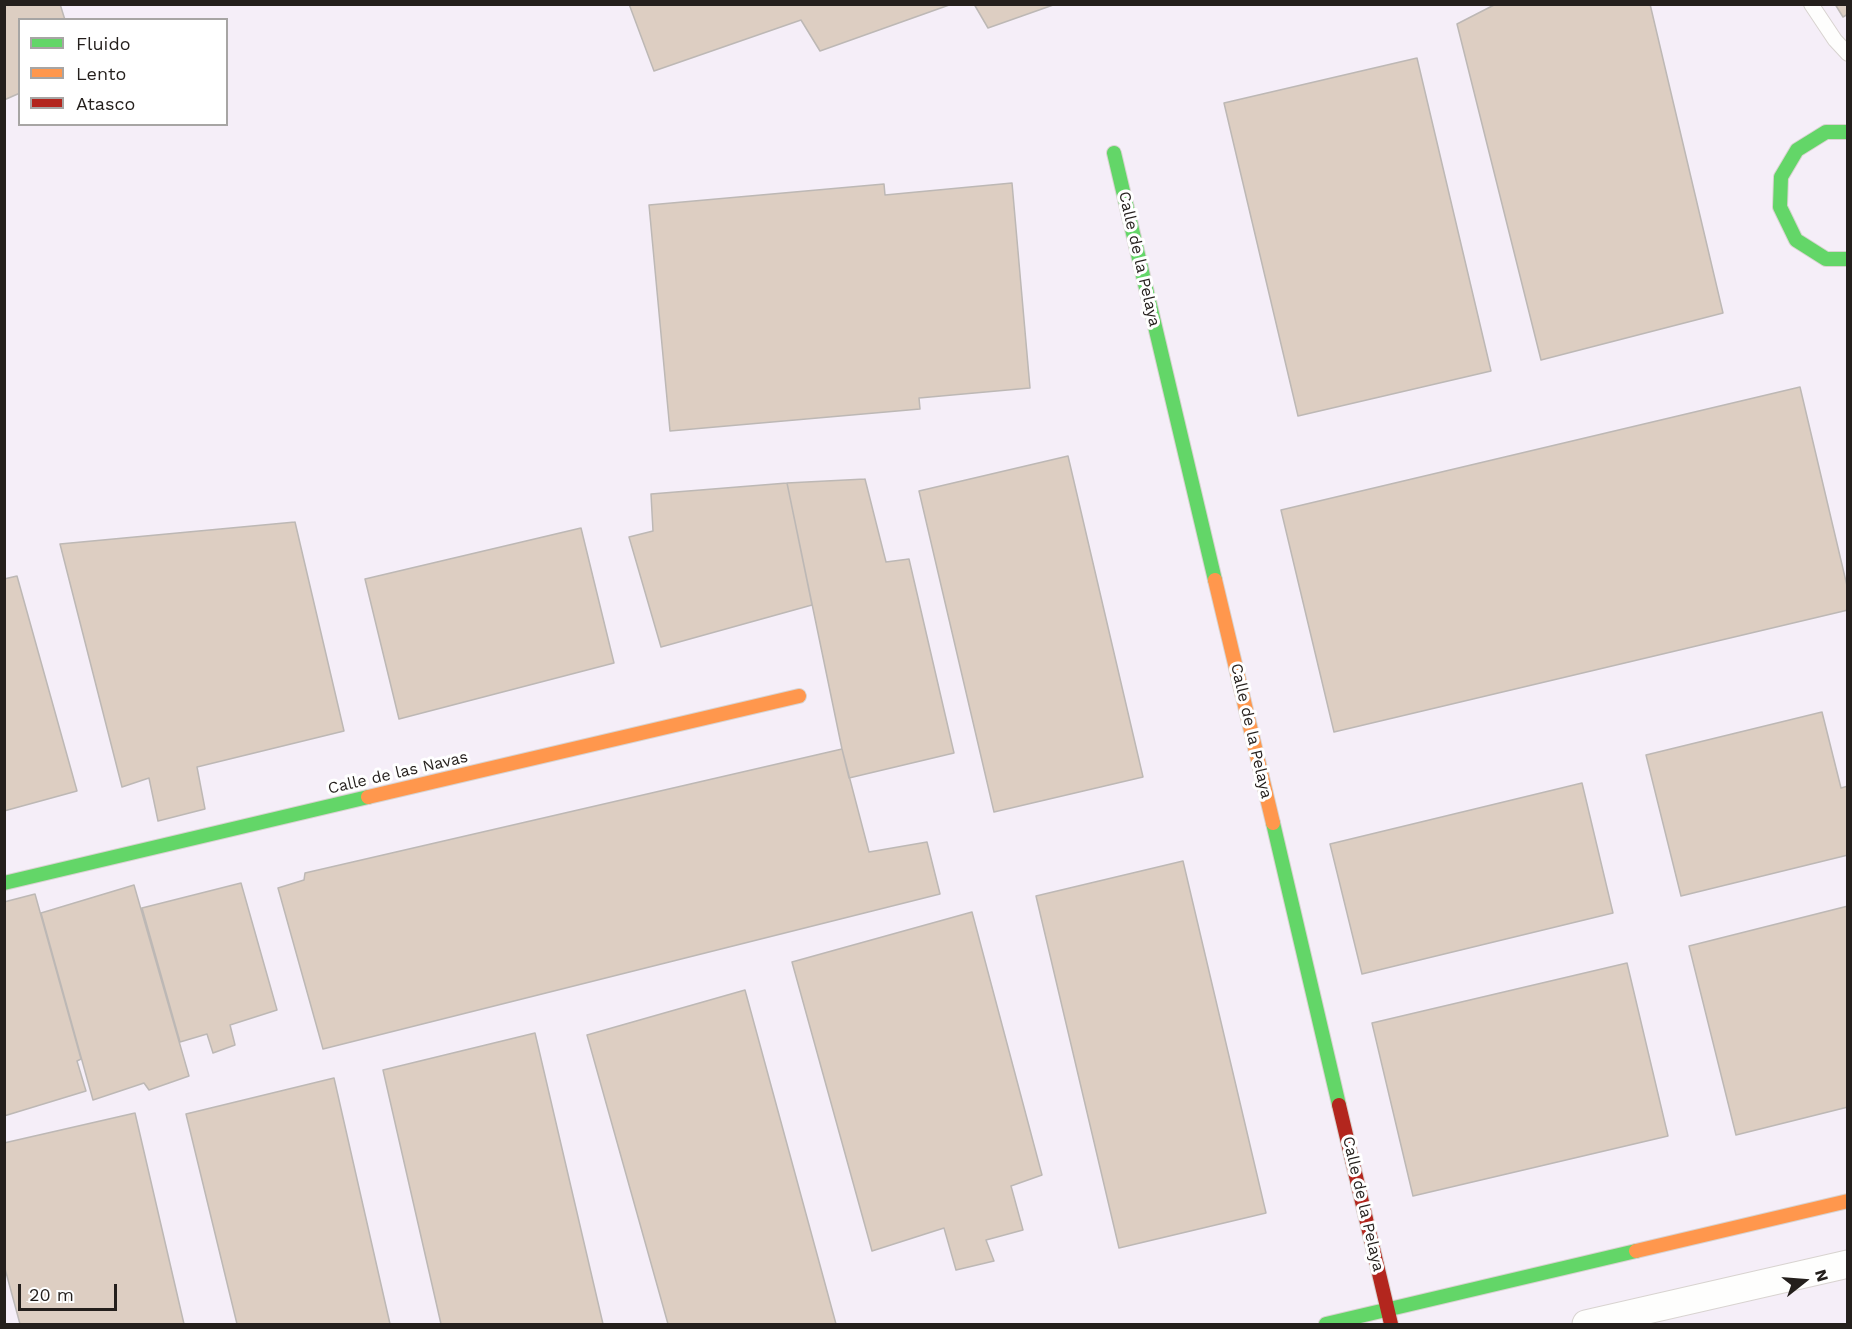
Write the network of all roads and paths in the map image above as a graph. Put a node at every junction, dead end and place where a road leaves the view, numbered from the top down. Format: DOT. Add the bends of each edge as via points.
graph roads {
  1 [pos="1811,4"];
  2 [pos="1848,54"];
  3 [pos="1848,132"];
  4 [pos="1114,153"];
  5 [pos="1848,259"];
  6 [pos="799,696"];
  7 [pos="4,883"];
  8 [pos="1848,1201"];
  9 [pos="1848,1264"];
  10 [pos="1388,1310"];
  11 [pos="1326,1324"];
  12 [pos="1391,1324"];
  13 [pos="1586,1324"];
  1 -- 2 [label="lane"];
  3 -- 5 [label="street" via="1826,132 1797,150 1781,177 1780,207 1796,240 1826,259"];
  4 -- 10 [label="street, Calle de la Pelaya"];
  6 -- 7 [label="street, Calle de las Navas"];
  8 -- 10 [label="street"];
  9 -- 13 [label="street"];
  10 -- 11 [label="street"];
  10 -- 12 [label="street, Calle de la Pelaya"];
}
